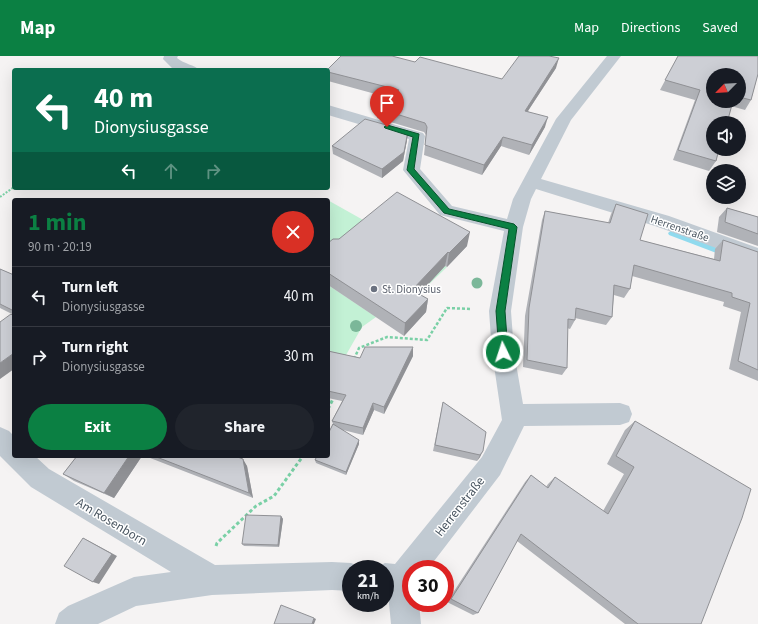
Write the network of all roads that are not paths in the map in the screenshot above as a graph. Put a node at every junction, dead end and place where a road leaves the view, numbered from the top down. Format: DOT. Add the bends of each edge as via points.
graph roads {
  1 [pos="614,56"];
  2 [pos="170,57"];
  3 [pos="185,68"];
  4 [pos="330,111"];
  5 [pos="531,182"];
  6 [pos="514,227"];
  7 [pos="758,256"];
  8 [pos="620,414"];
  9 [pos="513,415"];
  10 [pos="0,439"];
  11 [pos="12,451"];
  12 [pos="19,458"];
  13 [pos="342,577"];
  14 [pos="394,577"];
  15 [pos="212,580"];
  16 [pos="394,582"];
  17 [pos="70,624"];
  18 [pos="406,624"];
  1 -- 5 [label="street, Herrenstraße" via="564,119"];
  2 -- 3 [label="street" via="178,66"];
  4 -- 6 [label="street" via="417,136 411,170 446,211"];
  5 -- 6 [label="street, Herrenstraße" via="522,199"];
  5 -- 7 [label="street, Herrenstraße" via="662,221"];
  6 -- 9 [label="street, Herrenstraße" via="500,311 503,352"];
  8 -- 9 [label="street"];
  9 -- 14 [label="street, Herrenstraße" via="514,421 491,466"];
  10 -- 11 [label="street"];
  12 -- 15 [label="street, Am Rosenborn" via="40,478"];
  13 -- 15 [label="street"];
  15 -- 17 [label="street" via="134,592 79,617"];
  16 -- 18 [label="street"];
}
